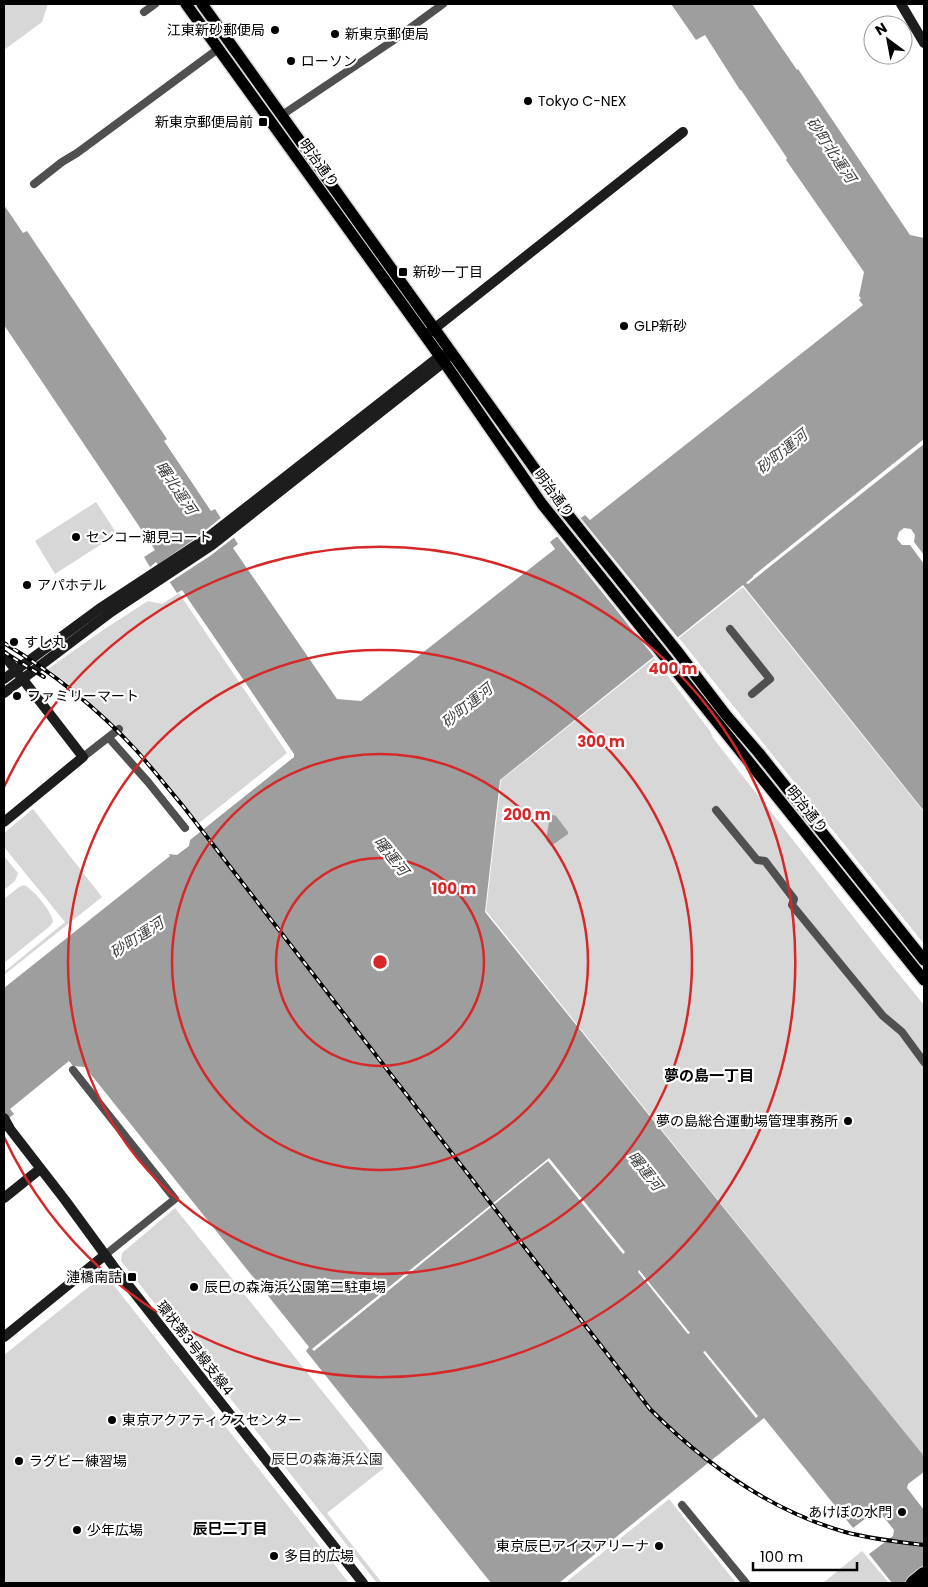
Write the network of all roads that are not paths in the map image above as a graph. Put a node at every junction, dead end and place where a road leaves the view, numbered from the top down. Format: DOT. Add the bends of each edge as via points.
graph roads {
  1 [pos="155,4"];
  2 [pos="186,4"];
  3 [pos="202,4"];
  4 [pos="442,4"];
  5 [pos="901,4"];
  6 [pos="144,12"];
  7 [pos="924,43"];
  8 [pos="218,49"];
  9 [pos="282,116"];
  10 [pos="683,132"];
  11 [pos="34,184"];
  12 [pos="434,328"];
  13 [pos="425,336"];
  14 [pos="451,351"];
  15 [pos="442,359"];
  16 [pos="730,629"];
  17 [pos="4,655"];
  18 [pos="19,674"];
  19 [pos="4,679"];
  20 [pos="4,693"];
  21 [pos="752,694"];
  22 [pos="119,729"];
  23 [pos="109,738"];
  24 [pos="84,758"];
  25 [pos="716,810"];
  26 [pos="4,822"];
  27 [pos="185,828"];
  28 [pos="924,960"];
  29 [pos="924,980"];
  30 [pos="924,1062"];
  31 [pos="74,1070"];
  32 [pos="5,1122"];
  33 [pos="39,1170"];
  34 [pos="4,1198"];
  35 [pos="105,1255"];
  36 [pos="4,1337"];
  37 [pos="682,1505"];
  38 [pos="924,1574"];
  39 [pos="363,1583"];
  40 [pos="746,1583"];
  41 [pos="913,1583"];
  1 -- 6 [label="street"];
  2 -- 8 [label="main road, 明治通り"];
  3 -- 9 [label="main road, 明治通り"];
  4 -- 9 [label="street"];
  5 -- 7 [label="street"];
  8 -- 11 [label="street"];
  8 -- 13 [label="main road, 明治通り"];
  9 -- 12 [label="main road, 明治通り"];
  10 -- 12 [label="street"];
  12 -- 13 [label="street"];
  12 -- 14 [label="main road, 明治通り"];
  13 -- 15 [label="main road, 明治通り"];
  14 -- 15 [label="street"];
  14 -- 28 [label="main road, 明治通り" via="565,511"];
  15 -- 18 [label="street" via="234,522 212,545 156,578"];
  15 -- 29 [label="main road, 明治通り" via="542,504"];
  16 -- 21 [label="street" via="770,680"];
  17 -- 18 [label="street"];
  18 -- 19 [label="street"];
  18 -- 20 [label="street"];
  18 -- 24 [label="street"];
  22 -- 23 [label="street"];
  23 -- 24 [label="street"];
  23 -- 27 [label="street"];
  24 -- 26 [label="street"];
  25 -- 30 [label="street" via="757,860 765,861 794,899 792,905"];
  31 -- 35 [label="street" via="175,1199"];
  32 -- 33 [label="street, 環状第3号線支線4"];
  33 -- 34 [label="street"];
  33 -- 35 [label="street, 環状第3号線支線4"];
  35 -- 36 [label="street"];
  35 -- 39 [label="street, 環状第3号線支線4"];
  37 -- 40 [label="street"];
  38 -- 41 [label="highway"];
}
